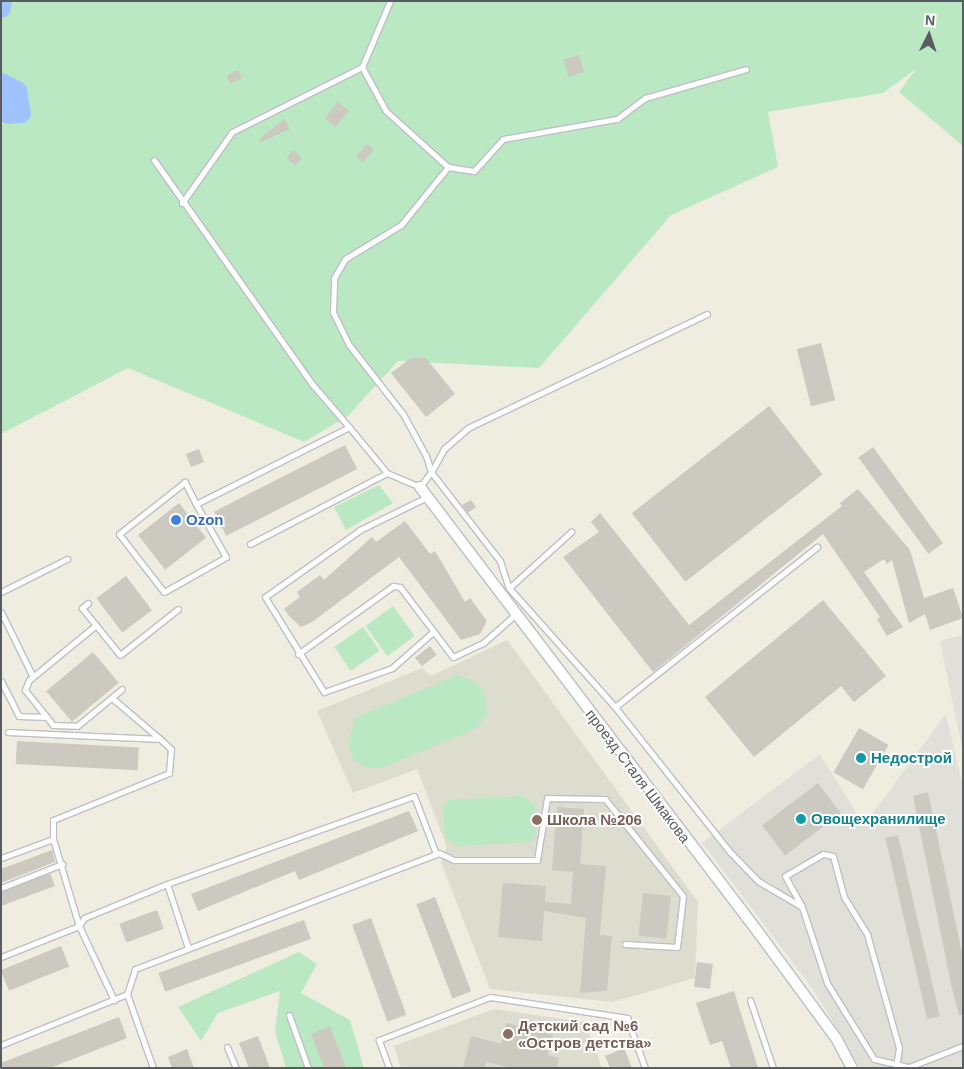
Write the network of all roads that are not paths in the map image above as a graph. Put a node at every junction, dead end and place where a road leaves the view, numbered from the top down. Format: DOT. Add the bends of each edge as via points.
graph roads {
  1 [pos="390,1"];
  2 [pos="362,67"];
  3 [pos="746,69"];
  4 [pos="154,160"];
  5 [pos="448,167"];
  6 [pos="182,202"];
  7 [pos="707,314"];
  8 [pos="349,427"];
  9 [pos="431,472"];
  10 [pos="387,473"];
  11 [pos="420,488"];
  12 [pos="428,497"];
  13 [pos="196,504"];
  14 [pos="572,532"];
  15 [pos="250,544"];
  16 [pos="817,547"];
  17 [pos="67,559"];
  18 [pos="509,588"];
  19 [pos="1,592"];
  20 [pos="88,603"];
  21 [pos="178,609"];
  22 [pos="1,612"];
  23 [pos="516,614"];
  24 [pos="96,625"];
  25 [pos="434,632"];
  26 [pos="298,654"];
  27 [pos="33,677"];
  28 [pos="1,680"];
  29 [pos="122,689"];
  30 [pos="112,698"];
  31 [pos="615,707"];
  32 [pos="47,717"];
  33 [pos="8,732"];
  34 [pos="160,739"];
  35 [pos="53,839"];
  36 [pos="436,854"];
  37 [pos="1,858"];
  38 [pos="62,864"];
  39 [pos="167,884"];
  40 [pos="1,888"];
  41 [pos="802,907"];
  42 [pos="80,926"];
  43 [pos="625,944"];
  44 [pos="188,948"];
  45 [pos="1,957"];
  46 [pos="127,994"];
  47 [pos="114,1000"];
  48 [pos="750,1000"];
  49 [pos="289,1015"];
  50 [pos="1,1045"];
  51 [pos="963,1046"];
  52 [pos="227,1047"];
  53 [pos="896,1067"];
  54 [pos="153,1068"];
  55 [pos="236,1068"];
  56 [pos="308,1068"];
  57 [pos="389,1068"];
  58 [pos="645,1068"];
  59 [pos="773,1068"];
  60 [pos="852,1068"];
  1 -- 2 [label="lane"];
  2 -- 5 [label="lane" via="386,110"];
  2 -- 6 [label="lane" via="232,132"];
  3 -- 5 [label="lane" via="645,98 617,119 503,140 474,171"];
  4 -- 6 [label="lane"];
  5 -- 9 [label="lane" via="401,226 346,259 334,278 333,312 349,345 403,414"];
  6 -- 8 [label="lane"];
  7 -- 9 [label="lane" via="468,428 444,449"];
  8 -- 10 [label="lane"];
  8 -- 13 [label="lane"];
  9 -- 11 [label="lane"];
  9 -- 18 [label="lane" via="500,561"];
  10 -- 11 [label="lane"];
  10 -- 15 [label="lane"];
  11 -- 12 [label="street, проезд Сталя Шмакова"];
  12 -- 23 [label="street, проезд Сталя Шмакова"];
  12 -- 26 [label="lane" via="360,530 267,594 265,601"];
  13 -- 13 [label="lane" via="226,557 164,592 119,534 185,482"];
  14 -- 18 [label="lane"];
  16 -- 31 [label="lane"];
  17 -- 19 [label="lane"];
  18 -- 31 [label="lane"];
  20 -- 24 [label="lane" via="82,608"];
  21 -- 24 [label="lane" via="120,655"];
  22 -- 27 [label="lane"];
  23 -- 25 [label="lane" via="483,643 457,656 450,655"];
  23 -- 60 [label="street, проезд Сталя Шмакова" via="758,932 836,1038"];
  24 -- 27 [label="lane"];
  25 -- 26 [label="lane" via="392,668 328,692 320,689"];
  25 -- 26 [label="lane" via="400,588 393,586"];
  27 -- 32 [label="lane" via="25,690"];
  28 -- 32 [label="lane" via="19,716"];
  29 -- 30 [label="lane"];
  30 -- 32 [label="lane" via="77,726 54,725"];
  30 -- 34 [label="lane"];
  31 -- 41 [label="lane" via="730,852 758,881"];
  33 -- 34 [label="lane"];
  34 -- 35 [label="lane" via="171,749 169,773 53,820"];
  35 -- 37 [label="lane"];
  35 -- 38 [label="lane"];
  36 -- 39 [label="lane" via="414,796"];
  36 -- 43 [label="lane" via="454,860 537,860 547,798 605,799 683,896 677,947"];
  36 -- 44 [label="lane"];
  38 -- 40 [label="lane"];
  38 -- 42 [label="lane"];
  39 -- 42 [label="lane" via="84,918"];
  39 -- 44 [label="lane"];
  41 -- 53 [label="lane" via="827,983 874,1059"];
  41 -- 53 [label="lane" via="785,876 823,854 833,856 844,897 867,934 899,1048"];
  42 -- 45 [label="lane"];
  42 -- 47 [label="lane"];
  44 -- 46 [label="lane" via="135,969"];
  46 -- 47 [label="lane"];
  46 -- 54 [label="lane"];
  47 -- 50 [label="lane"];
  48 -- 59 [label="lane"];
  49 -- 56 [label="lane"];
  51 -- 53 [label="lane" via="909,1067"];
  52 -- 55 [label="lane"];
  57 -- 58 [label="lane" via="379,1040 490,997 626,1018"];
}
